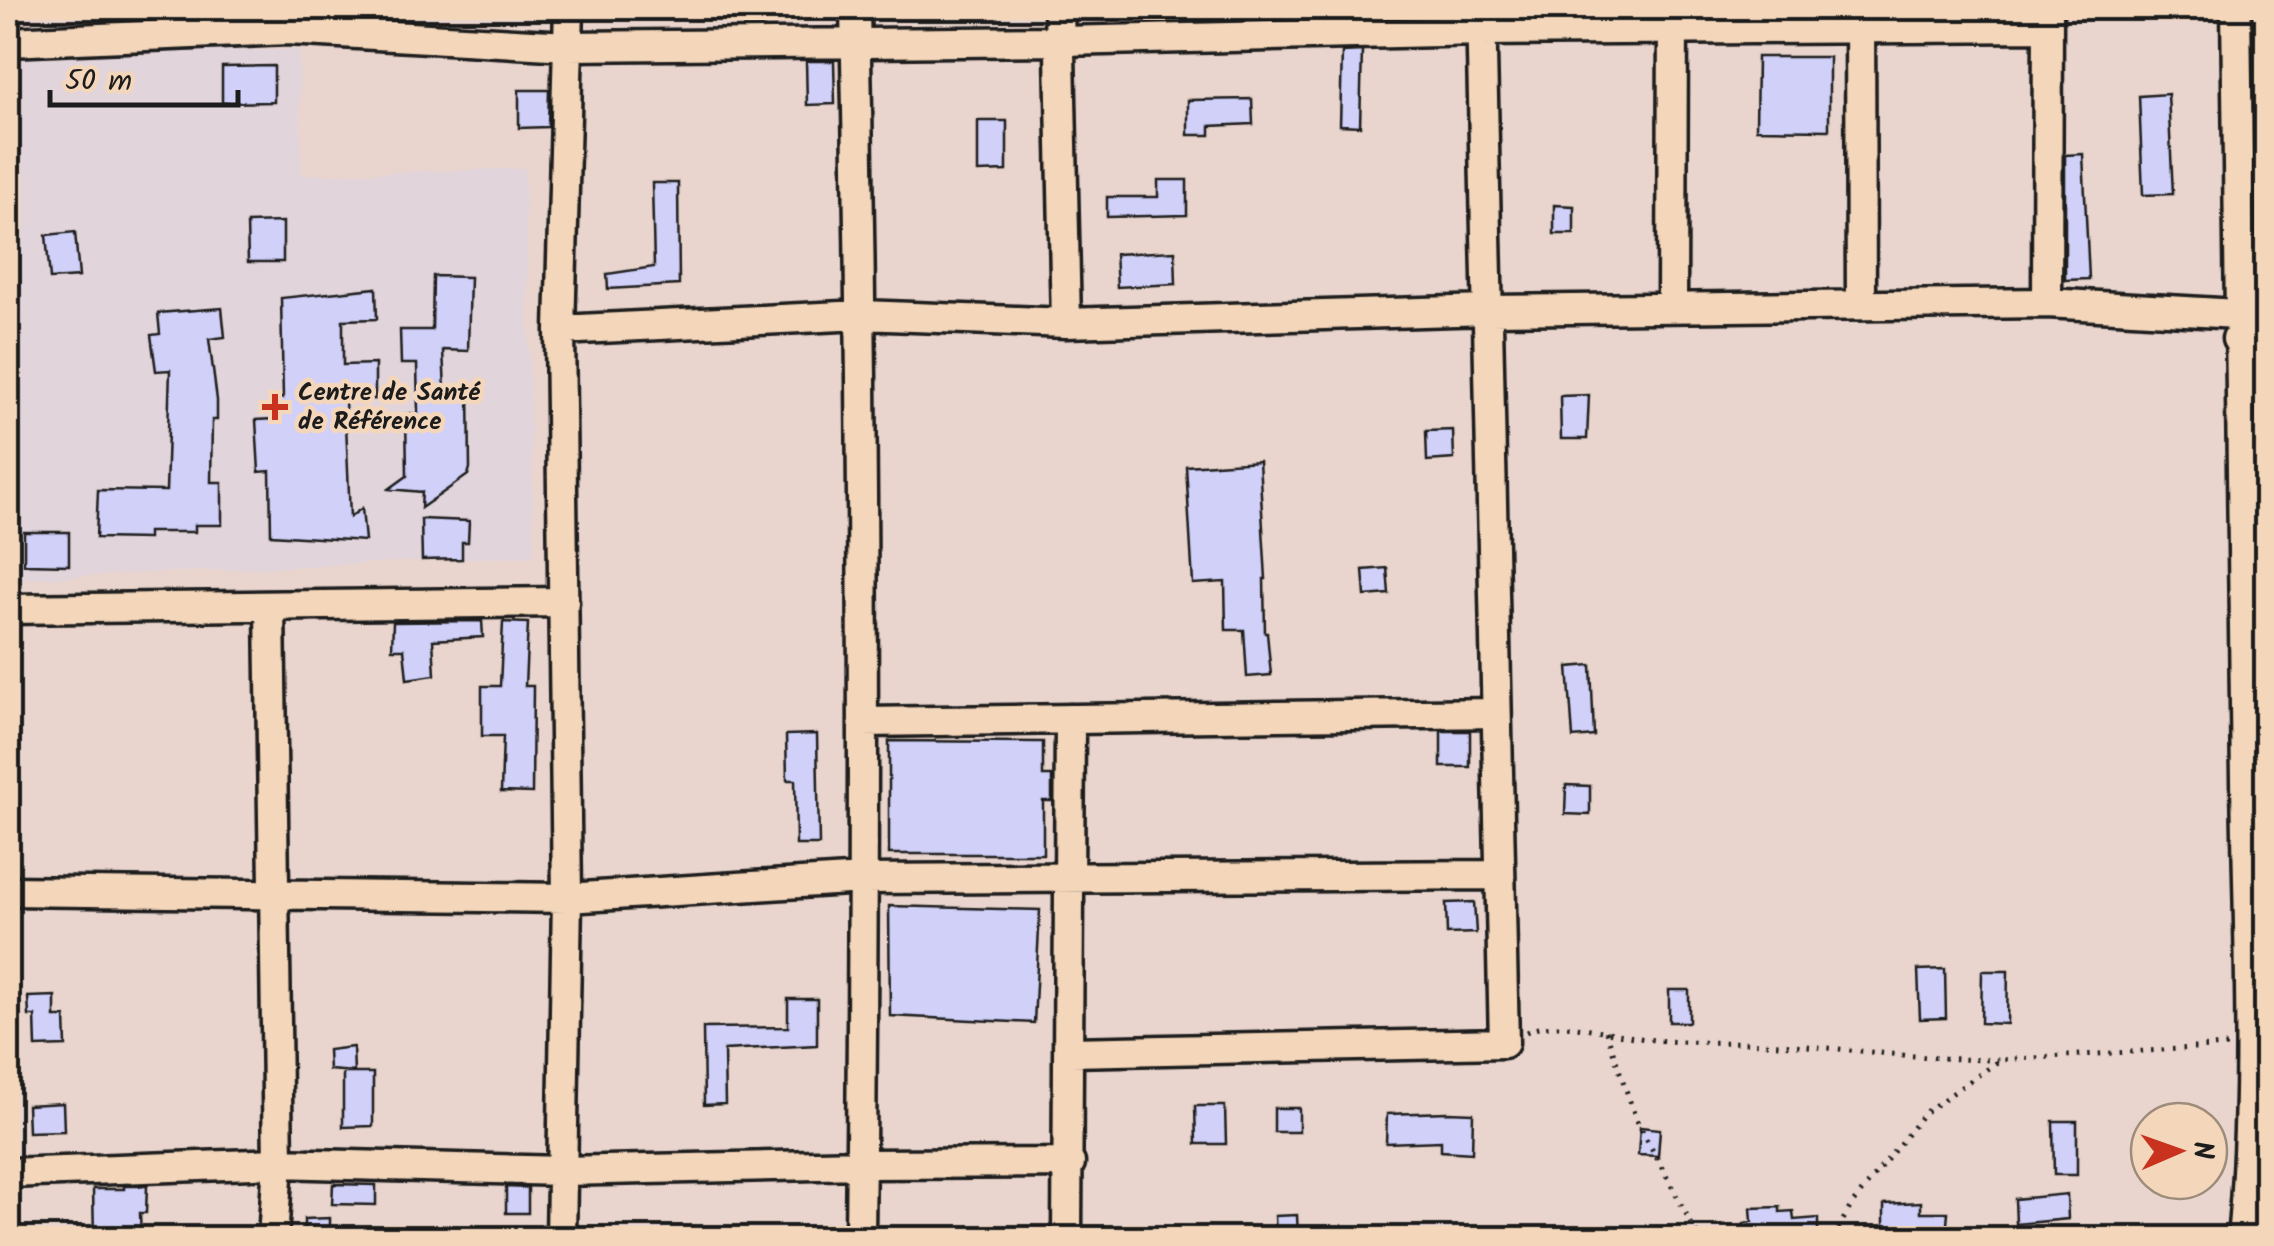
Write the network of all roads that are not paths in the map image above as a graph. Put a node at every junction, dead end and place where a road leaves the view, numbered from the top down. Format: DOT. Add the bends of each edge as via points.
graph roads {
  1 [pos="569,8"];
  2 [pos="855,8"];
  3 [pos="1059,8"];
  4 [pos="2236,8"];
  5 [pos="2048,17"];
  6 [pos="1860,18"];
  7 [pos="287,19"];
  8 [pos="1481,19"];
  9 [pos="1673,19"];
  10 [pos="1062,41"];
  11 [pos="8,42"];
  12 [pos="856,43"];
  13 [pos="568,46"];
  14 [pos="2047,303"];
  15 [pos="1862,305"];
  16 [pos="1672,308"];
  17 [pos="1488,310"];
  18 [pos="862,315"];
  19 [pos="1066,323"];
  20 [pos="2237,326"];
  21 [pos="560,330"];
  22 [pos="2266,338"];
  23 [pos="564,602"];
  24 [pos="270,608"];
  25 [pos="8,609"];
  26 [pos="2256,690"];
  27 [pos="1496,713"];
  28 [pos="1070,719"];
  29 [pos="863,722"];
  30 [pos="1500,876"];
  31 [pos="1070,878"];
  32 [pos="863,879"];
  33 [pos="8,891"];
  34 [pos="275,892"];
  35 [pos="567,898"];
  36 [pos="1070,1052"];
  37 [pos="278,1163"];
  38 [pos="1070,1163"];
  39 [pos="861,1164"];
  40 [pos="2249,1165"];
  41 [pos="564,1172"];
  42 [pos="8,1173"];
  43 [pos="273,1238"];
  44 [pos="561,1238"];
  45 [pos="860,1238"];
  46 [pos="1067,1238"];
  47 [pos="2242,1238"];
  48 [pos="2255,1238"];
  1 -- 13 [label="street"];
  2 -- 12 [label="street"];
  3 -- 10 [label="street"];
  4 -- 20 [label="street"];
  5 -- 6 [label="street"];
  5 -- 14 [label="street"];
  6 -- 9 [label="street"];
  6 -- 15 [label="street"];
  7 -- 11 [label="street"];
  7 -- 13 [label="street"];
  8 -- 9 [label="street"];
  8 -- 10 [label="street"];
  8 -- 17 [label="street"];
  9 -- 16 [label="street"];
  10 -- 12 [label="street"];
  10 -- 19 [label="street"];
  12 -- 13 [label="street"];
  12 -- 18 [label="street"];
  13 -- 21 [label="street"];
  14 -- 15 [label="street"];
  14 -- 20 [label="street"];
  15 -- 16 [label="street"];
  16 -- 17 [label="street"];
  17 -- 19 [label="street"];
  17 -- 27 [label="street"];
  18 -- 19 [label="street"];
  18 -- 21 [label="street"];
  18 -- 29 [label="street"];
  20 -- 22 [label="street"];
  20 -- 26 [label="street"];
  21 -- 23 [label="street"];
  23 -- 24 [label="street"];
  23 -- 35 [label="street"];
  24 -- 25 [label="street"];
  24 -- 34 [label="street"];
  26 -- 40 [label="street"];
  27 -- 28 [label="street"];
  27 -- 30 [label="street"];
  28 -- 29 [label="street"];
  28 -- 31 [label="street"];
  29 -- 32 [label="street"];
  30 -- 31 [label="street"];
  30 -- 36 [label="street" via="1504,1043"];
  31 -- 32 [label="street"];
  31 -- 36 [label="street"];
  32 -- 35 [label="street"];
  32 -- 39 [label="street"];
  33 -- 34 [label="street"];
  34 -- 35 [label="street"];
  34 -- 37 [label="street"];
  35 -- 41 [label="street"];
  36 -- 38 [label="street"];
  37 -- 41 [label="street"];
  37 -- 42 [label="street"];
  37 -- 43 [label="street"];
  38 -- 39 [label="street"];
  38 -- 46 [label="street"];
  39 -- 41 [label="street"];
  39 -- 45 [label="street"];
  40 -- 47 [label="street"];
  40 -- 48 [label="street"];
  41 -- 44 [label="street"];
}
